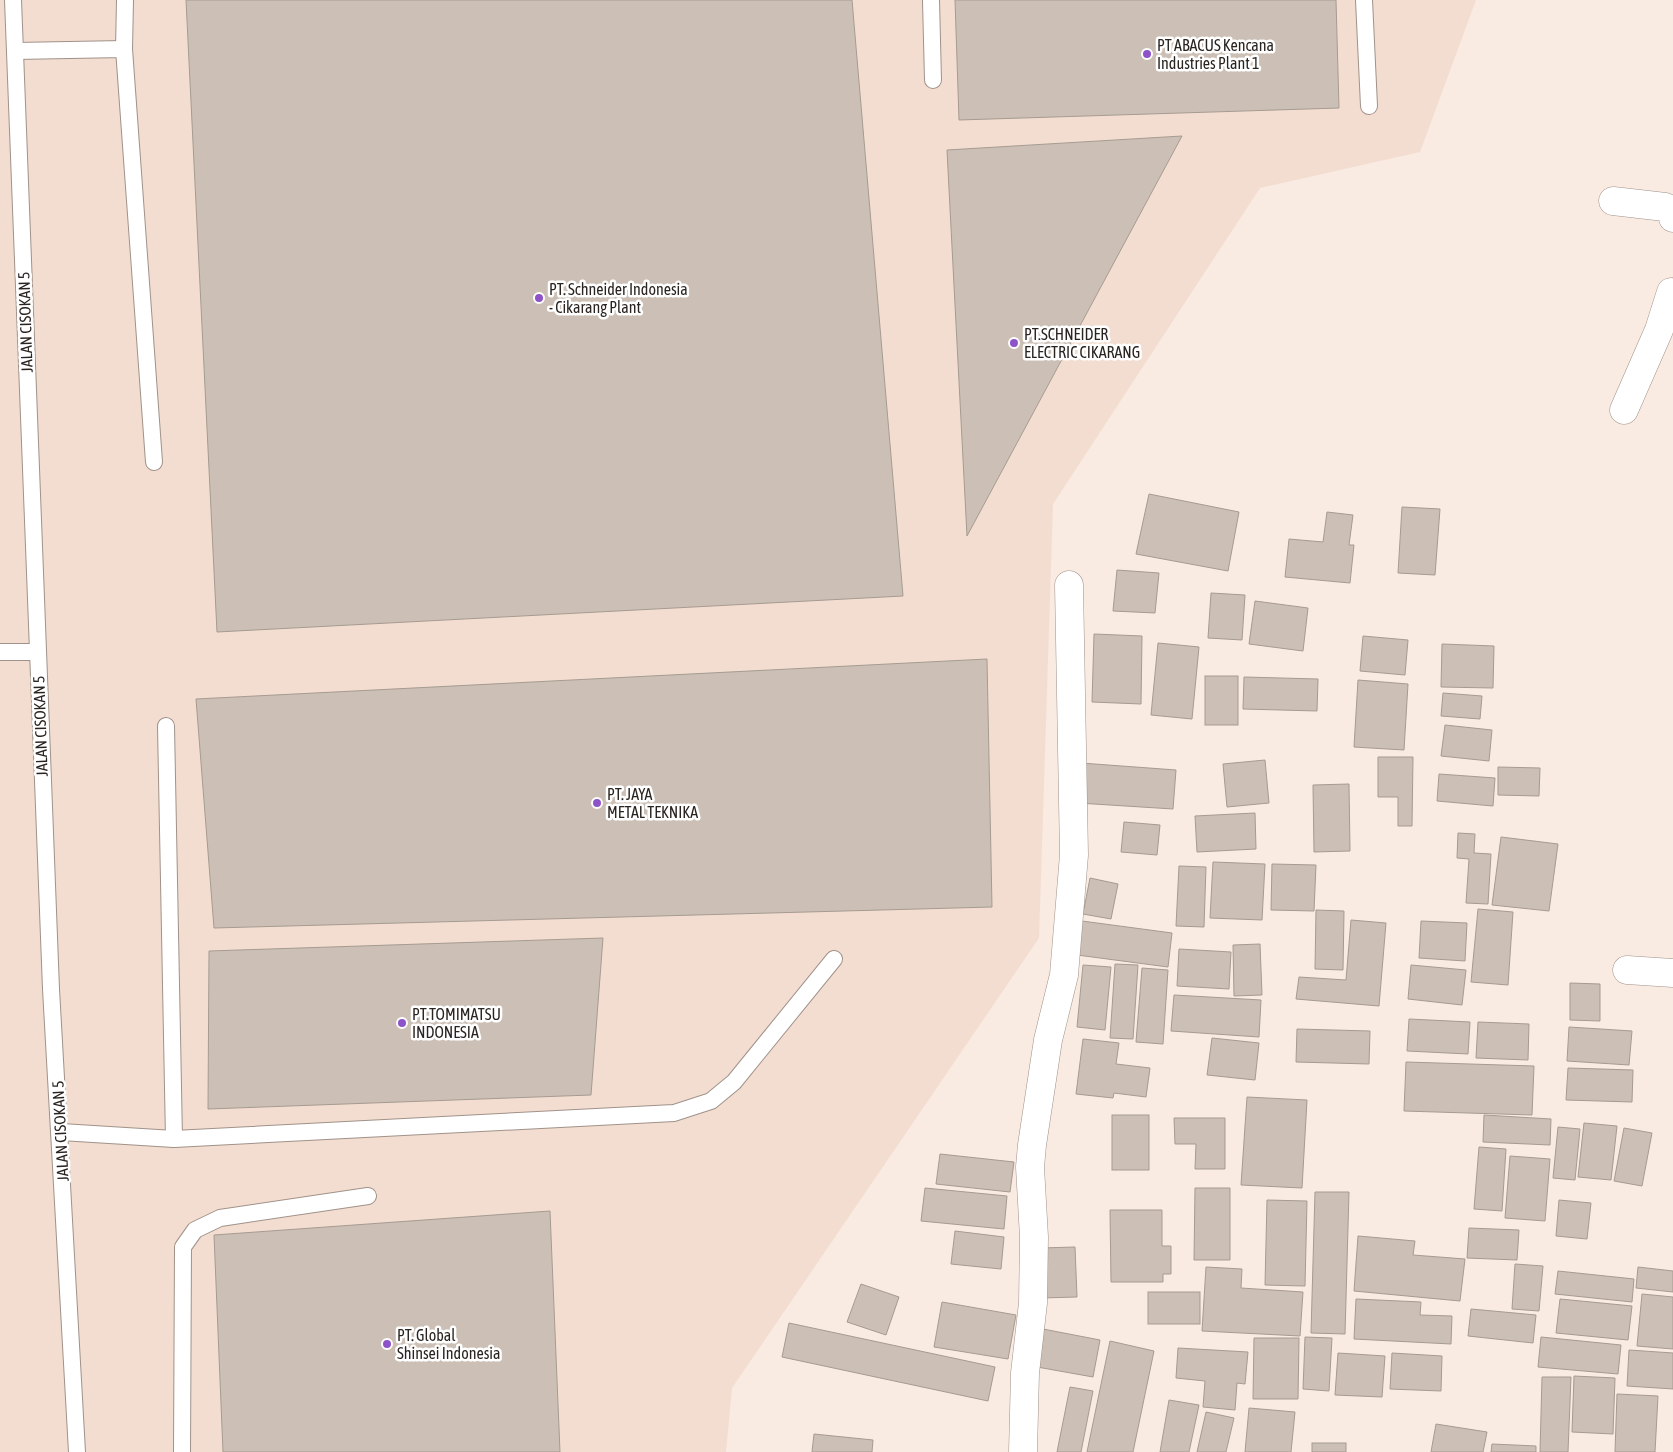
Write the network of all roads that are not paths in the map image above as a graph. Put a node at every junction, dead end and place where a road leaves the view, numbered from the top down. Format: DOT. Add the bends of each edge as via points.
graph roads {
  1 [pos="13,0"];
  2 [pos="125,0"];
  3 [pos="931,0"];
  4 [pos="1364,0"];
  5 [pos="124,49"];
  6 [pos="15,51"];
  7 [pos="934,80"];
  8 [pos="1369,106"];
  9 [pos="1613,201"];
  10 [pos="1673,218"];
  11 [pos="1672,286"];
  12 [pos="1624,410"];
  13 [pos="154,462"];
  14 [pos="1069,585"];
  15 [pos="0,652"];
  16 [pos="36,652"];
  17 [pos="166,726"];
  18 [pos="834,959"];
  19 [pos="1627,970"];
  20 [pos="1673,973"];
  21 [pos="61,1132"];
  22 [pos="174,1139"];
  23 [pos="368,1196"];
  24 [pos="77,1452"];
  25 [pos="182,1452"];
  26 [pos="1023,1452"];
  1 -- 6 [label="lane, JALAN CISOKAN 5"];
  2 -- 5 [label="lane"];
  3 -- 7 [label="lane"];
  4 -- 8 [label="lane"];
  5 -- 6 [label="lane"];
  5 -- 13 [label="lane"];
  6 -- 16 [label="lane, JALAN CISOKAN 5"];
  9 -- 10 [label="street" via="1665,207 1671,210"];
  11 -- 12 [label="street" via="1659,330"];
  14 -- 26 [label="street" via="1074,855 1064,975 1048,1040 1030,1167 1033,1303 1025,1373"];
  15 -- 16 [label="lane"];
  16 -- 21 [label="lane, JALAN CISOKAN 5" via="51,989"];
  17 -- 22 [label="lane"];
  18 -- 22 [label="lane" via="734,1082 711,1101 674,1113"];
  19 -- 20 [label="street"];
  21 -- 22 [label="lane"];
  21 -- 24 [label="lane, JALAN CISOKAN 5"];
  23 -- 25 [label="lane" via="220,1218 195,1230 183,1247"];
}
